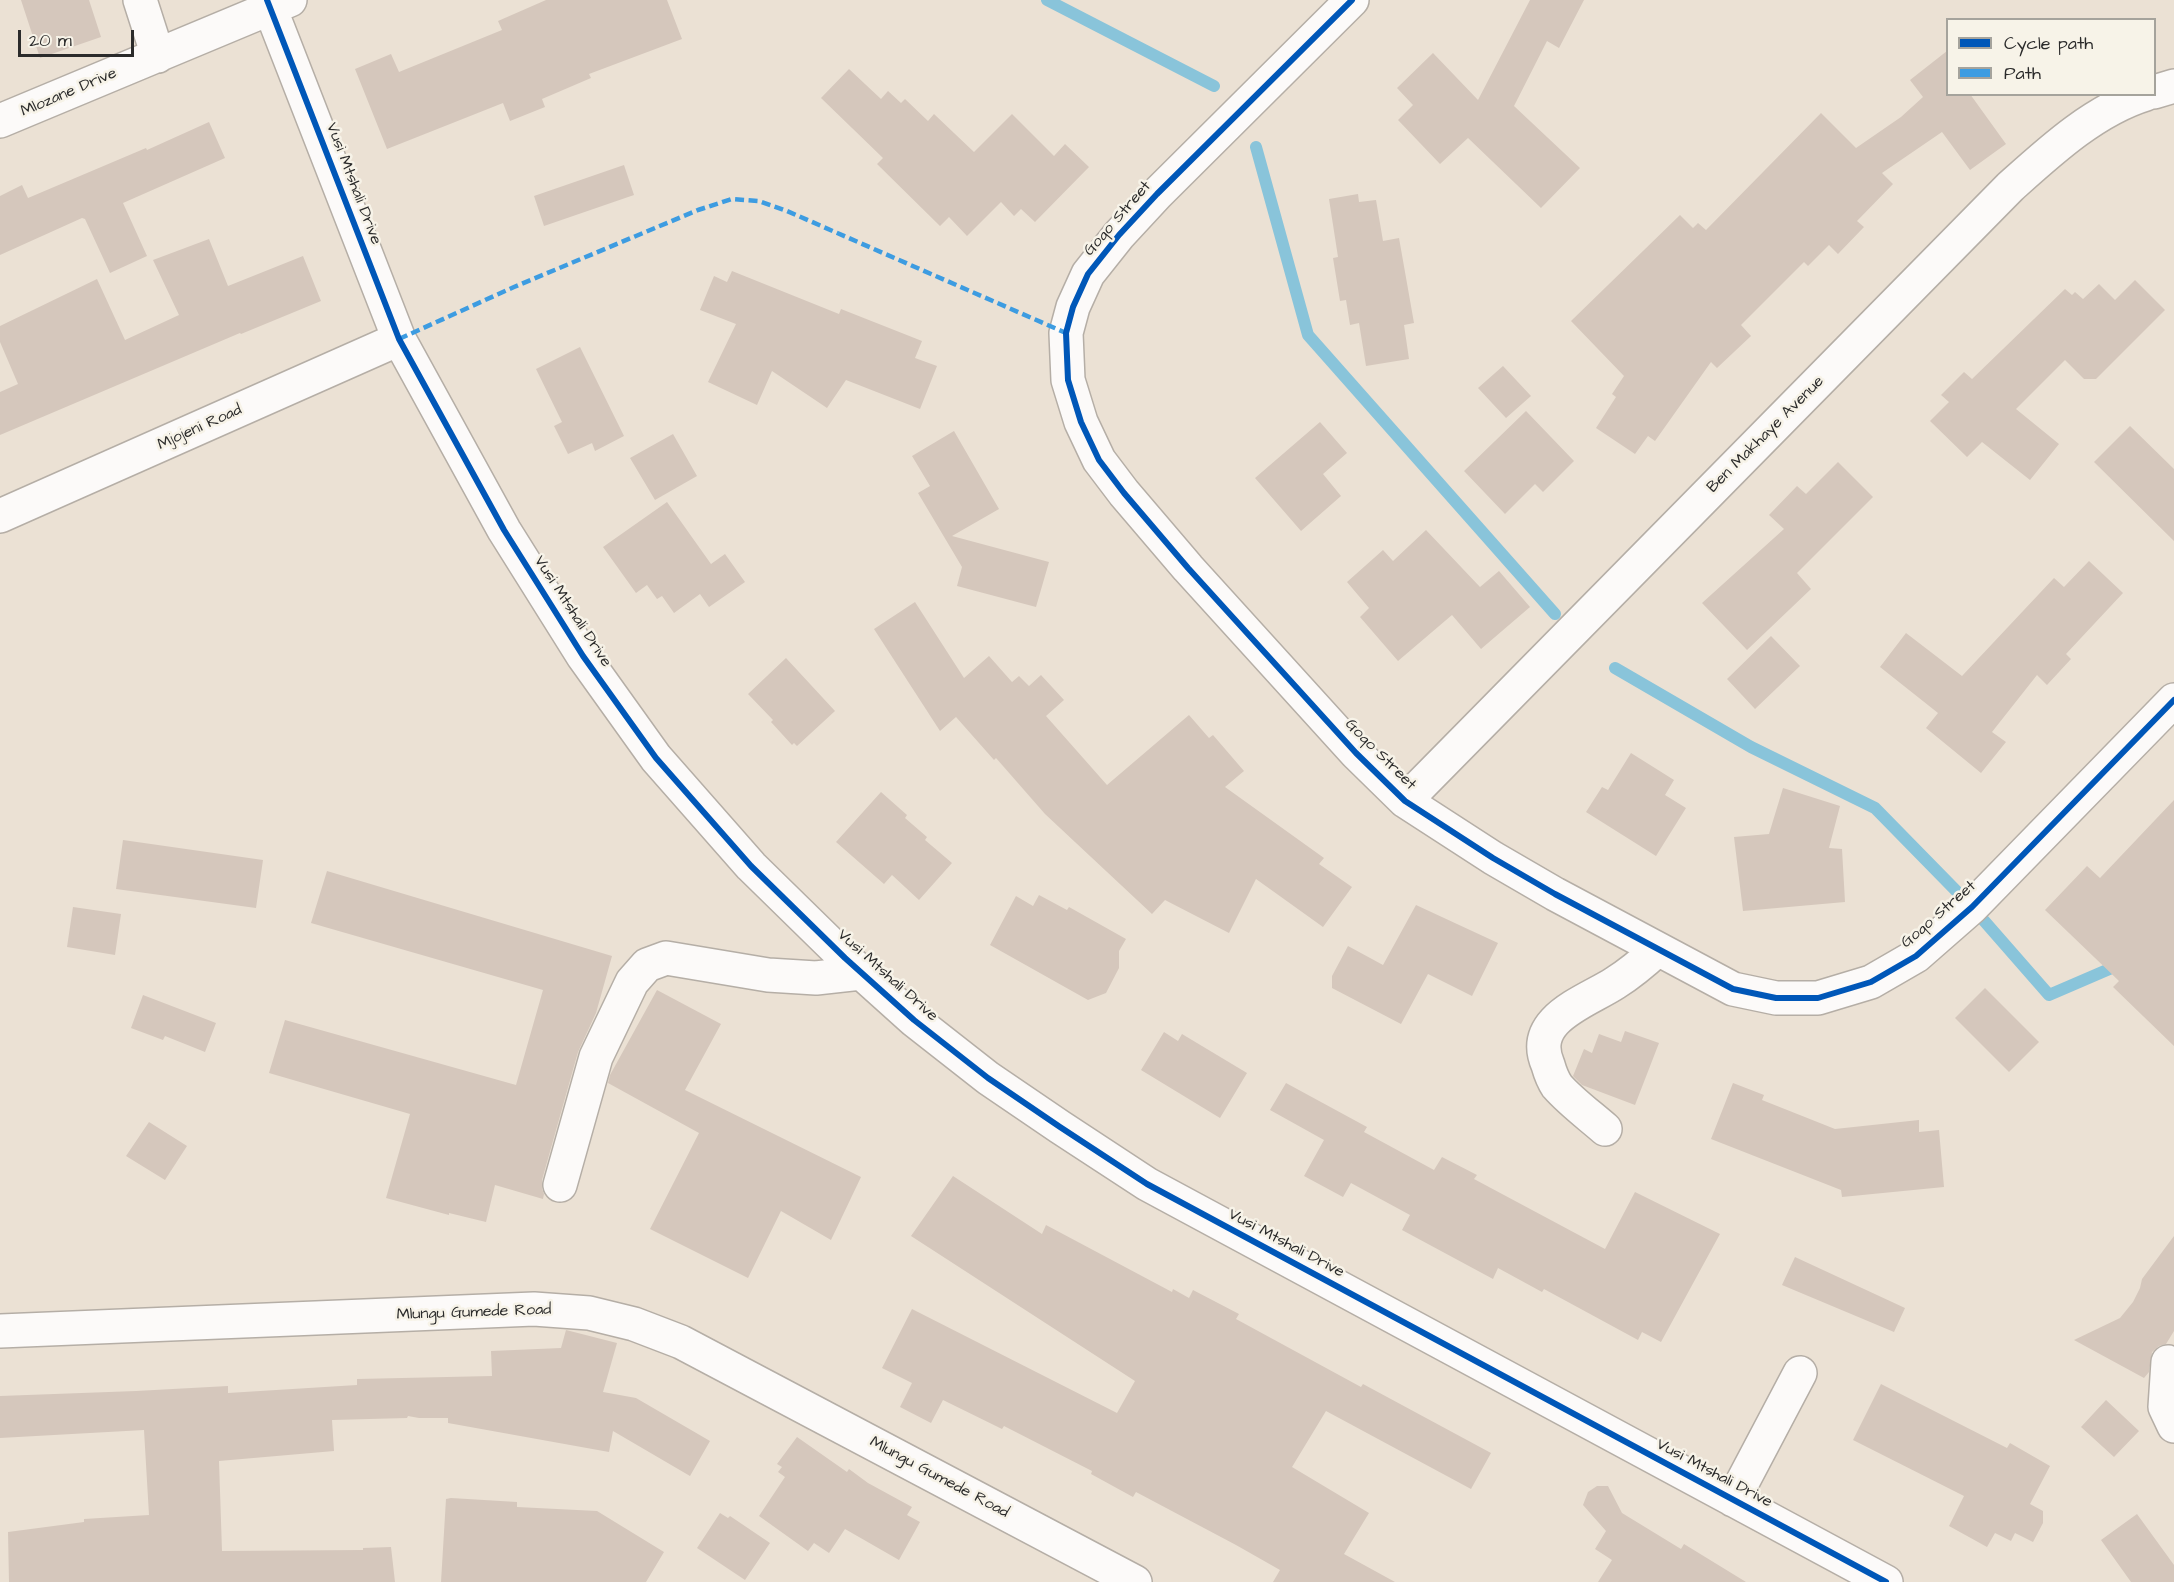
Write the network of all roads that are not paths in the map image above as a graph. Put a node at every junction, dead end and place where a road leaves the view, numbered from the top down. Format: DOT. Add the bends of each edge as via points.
graph roads {
  1 [pos="140,0"];
  2 [pos="1352,0"];
  3 [pos="276,3"];
  4 [pos="158,56"];
  5 [pos="2174,86"];
  6 [pos="2156,91"];
  7 [pos="2142,96"];
  8 [pos="0,121"];
  9 [pos="399,339"];
  10 [pos="0,516"];
  11 [pos="2174,700"];
  12 [pos="1405,801"];
  13 [pos="1658,949"];
  14 [pos="861,973"];
  15 [pos="1605,1129"];
  16 [pos="560,1185"];
  17 [pos="0,1331"];
  18 [pos="2168,1362"];
  19 [pos="1800,1373"];
  20 [pos="2174,1426"];
  21 [pos="1733,1500"];
  22 [pos="1135,1582"];
  23 [pos="1886,1582"];
  1 -- 4 [label="street"];
  2 -- 12 [label="street, Goqo Street" via="1156,194 1088,274 1066,333 1068,380 1081,422 1099,460 1124,493 1356,753"];
  3 -- 4 [label="street, Mlozane Drive"];
  3 -- 9 [label="street, Vusi Mtshali Drive"];
  4 -- 8 [label="street, Mlozane Drive"];
  5 -- 6 [label="street"];
  7 -- 12 [label="street, Ben Makhaye Avenue" via="2100,116 2058,144 2010,187"];
  9 -- 10 [label="street, Mjojeni Road"];
  9 -- 14 [label="street, Vusi Mtshali Drive" via="504,530 583,656 656,758 751,866"];
  11 -- 13 [label="street, Goqo Street" via="1972,907 1916,956 1871,982 1818,998 1776,998 1733,988"];
  12 -- 13 [label="street, Goqo Street" via="1493,858"];
  13 -- 15 [label="street" via="1616,983 1563,1013 1544,1039 1544,1057 1555,1083"];
  14 -- 16 [label="street" via="816,978 768,975 666,958 647,965 632,982 596,1056"];
  14 -- 21 [label="street, Vusi Mtshali Drive" via="988,1078 1147,1184"];
  17 -- 22 [label="street, Mlungu Gumede Road" via="534,1309 589,1313 634,1324 681,1342"];
  18 -- 20 [label="street" via="2165,1407"];
  19 -- 21 [label="street"];
  21 -- 23 [label="street, Vusi Mtshali Drive"];
}
